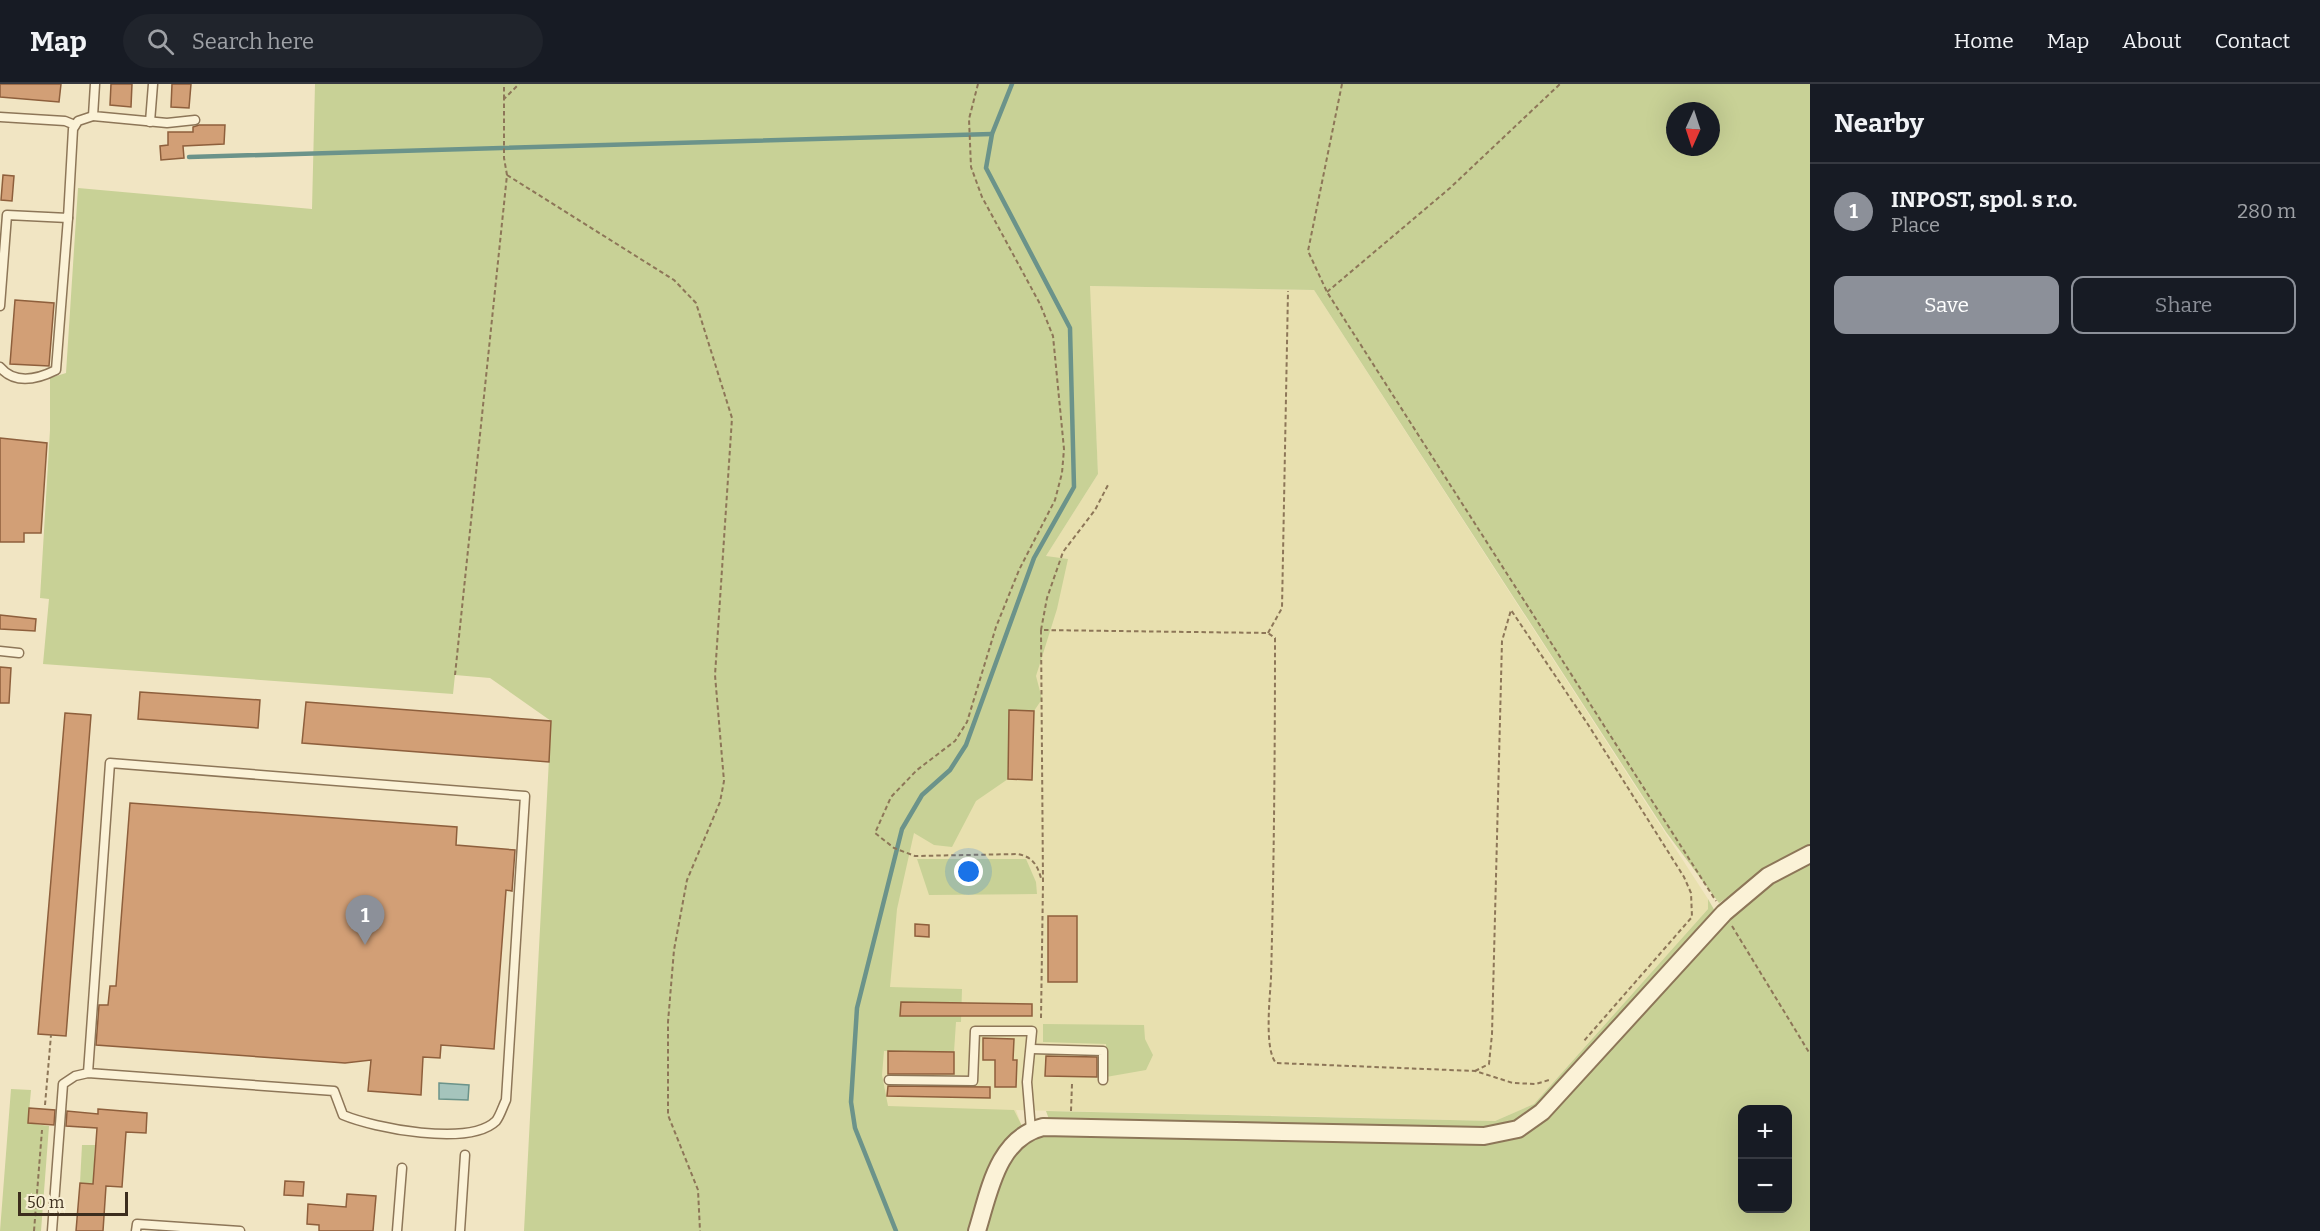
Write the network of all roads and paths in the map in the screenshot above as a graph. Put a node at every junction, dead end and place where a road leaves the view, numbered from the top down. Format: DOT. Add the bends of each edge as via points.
graph roads {
  1 [pos="95,84"];
  2 [pos="153,84"];
  3 [pos="504,84"];
  4 [pos="519,84"];
  5 [pos="978,84"];
  6 [pos="1342,84"];
  7 [pos="1560,84"];
  8 [pos="504,99"];
  9 [pos="93,116"];
  10 [pos="0,117"];
  11 [pos="195,120"];
  12 [pos="150,122"];
  13 [pos="75,125"];
  14 [pos="507,175"];
  15 [pos="68,218"];
  16 [pos="1288,291"];
  17 [pos="1327,292"];
  18 [pos="0,306"];
  19 [pos="0,367"];
  20 [pos="1108,483"];
  21 [pos="1041,630"];
  22 [pos="1268,633"];
  23 [pos="0,651"];
  24 [pos="19,652"];
  25 [pos="454,675"];
  26 [pos="1810,854"];
  27 [pos="1043,882"];
  28 [pos="1724,913"];
  29 [pos="1041,1018"];
  30 [pos="51,1035"];
  31 [pos="1580,1046"];
  32 [pos="1032,1049"];
  33 [pos="1810,1054"];
  34 [pos="1475,1071"];
  35 [pos="88,1073"];
  36 [pos="889,1080"];
  37 [pos="1103,1080"];
  38 [pos="1549,1080"];
  39 [pos="1072,1084"];
  40 [pos="45,1105"];
  41 [pos="1071,1111"];
  42 [pos="42,1130"];
  43 [pos="1031,1130"];
  44 [pos="465,1155"];
  45 [pos="402,1168"];
  46 [pos="34,1231"];
  47 [pos="52,1231"];
  48 [pos="136,1231"];
  49 [pos="240,1231"];
  50 [pos="396,1231"];
  51 [pos="460,1231"];
  52 [pos="700,1231"];
  53 [pos="977,1231"];
  1 -- 9 [label="lane"];
  2 -- 12 [label="lane"];
  3 -- 8 [label="path"];
  4 -- 8 [label="path"];
  5 -- 27 [label="path" via="969,119 971,167 982,197 1053,336 1064,449 1062,472 1055,500 1019,570 996,627 967,722 955,741 917,770 891,797 875,833 894,848 915,856 1030,857"];
  6 -- 17 [label="path" via="1308,251"];
  7 -- 17 [label="path" via="1450,188"];
  8 -- 14 [label="path"];
  9 -- 12 [label="lane"];
  9 -- 13 [label="lane"];
  10 -- 13 [label="lane"];
  11 -- 12 [label="lane"];
  13 -- 15 [label="lane"];
  14 -- 25 [label="path"];
  14 -- 52 [label="path" via="674,280 696,303 732,418 715,675 724,781 720,802 687,880 674,950 668,1022 668,1115 698,1191"];
  15 -- 18 [label="lane" via="7,215"];
  15 -- 19 [label="lane" via="56,370 28,379 10,375"];
  16 -- 22 [label="path" via="1282,608"];
  17 -- 28 [label="path"];
  20 -- 21 [label="path" via="1095,510 1064,552 1047,598"];
  21 -- 22 [label="path"];
  21 -- 27 [label="path"];
  22 -- 34 [label="path" via="1275,638 1271,1057 1276,1063"];
  23 -- 24 [label="lane"];
  26 -- 28 [label="street" via="1768,876"];
  27 -- 29 [label="path"];
  28 -- 33 [label="path"];
  28 -- 43 [label="street" via="1542,1112 1526,1125 1501,1134 1055,1127"];
  30 -- 40 [label="path"];
  31 -- 34 [label="path" via="1692,917 1690,893 1684,877 1589,726 1511,610 1502,641 1492,1034 1489,1064"];
  32 -- 36 [label="lane" via="1032,1031 975,1031 973,1081"];
  32 -- 37 [label="lane" via="1103,1051"];
  32 -- 43 [label="lane" via="1027,1082"];
  34 -- 38 [label="path" via="1512,1083"];
  35 -- 35 [label="lane" via="334,1091 343,1115 387,1128 458,1134 480,1130 496,1120 506,1100 525,796 110,763"];
  35 -- 47 [label="lane" via="63,1084"];
  39 -- 41 [label="path"];
  42 -- 46 [label="path"];
  43 -- 53 [label="street" via="1001,1160"];
  44 -- 51 [label="lane"];
  45 -- 50 [label="lane"];
  48 -- 49 [label="lane" via="137,1224"];
}
